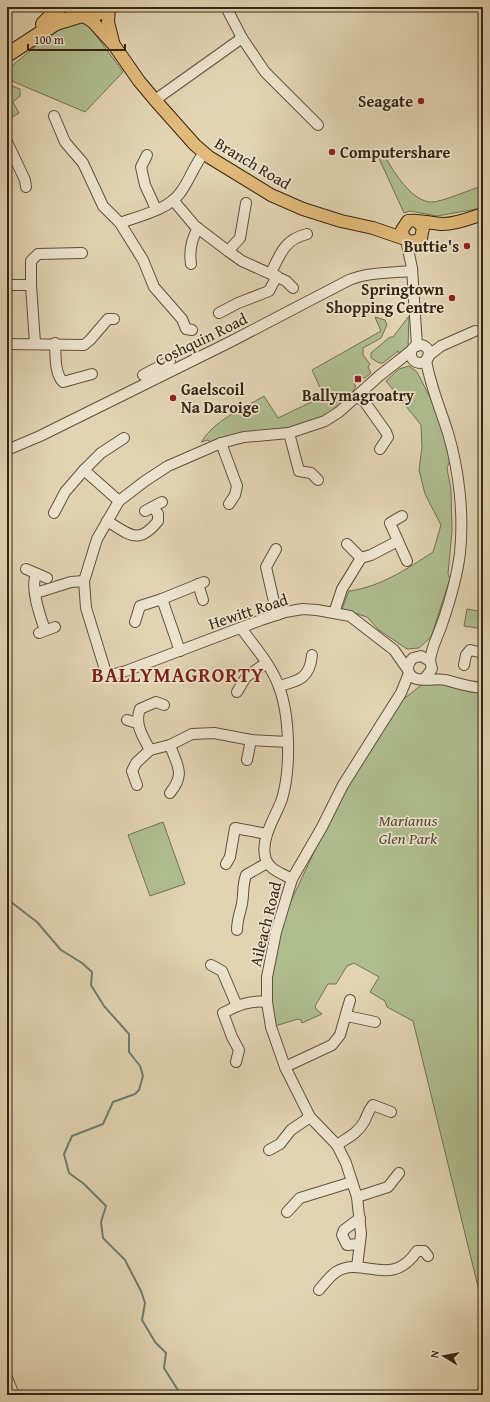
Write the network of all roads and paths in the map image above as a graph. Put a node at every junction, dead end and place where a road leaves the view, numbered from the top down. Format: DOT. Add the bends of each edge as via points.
graph roads {
  1 [pos="60,7"];
  2 [pos="71,7"];
  3 [pos="107,7"];
  4 [pos="226,7"];
  5 [pos="83,15"];
  6 [pos="31,38"];
  7 [pos="242,38"];
  8 [pos="114,45"];
  9 [pos="7,55"];
  10 [pos="155,100"];
  11 [pos="54,116"];
  12 [pos="318,125"];
  13 [pos="7,142"];
  14 [pos="204,153"];
  15 [pos="147,155"];
  16 [pos="26,187"];
  17 [pos="173,200"];
  18 [pos="246,202"];
  19 [pos="156,209"];
  20 [pos="483,214"];
  21 [pos="418,222"];
  22 [pos="120,223"];
  23 [pos="405,223"];
  24 [pos="444,224"];
  25 [pos="198,228"];
  26 [pos="373,228"];
  27 [pos="307,234"];
  28 [pos="422,237"];
  29 [pos="405,239"];
  30 [pos="228,251"];
  31 [pos="82,253"];
  32 [pos="191,264"];
  33 [pos="412,270"];
  34 [pos="274,275"];
  35 [pos="7,285"];
  36 [pos="31,285"];
  37 [pos="293,288"];
  38 [pos="220,313"];
  39 [pos="114,319"];
  40 [pos="192,330"];
  41 [pos="475,331"];
  42 [pos="55,343"];
  43 [pos="7,344"];
  44 [pos="35,344"];
  45 [pos="420,355"];
  46 [pos="170,361"];
  47 [pos="161,370"];
  48 [pos="92,374"];
  49 [pos="142,375"];
  50 [pos="356,397"];
  51 [pos="289,433"];
  52 [pos="124,438"];
  53 [pos="221,443"];
  54 [pos="380,449"];
  55 [pos="7,450"];
  56 [pos="84,470"];
  57 [pos="318,480"];
  58 [pos="119,501"];
  59 [pos="229,504"];
  60 [pos="153,507"];
  61 [pos="54,513"];
  62 [pos="402,516"];
  63 [pos="107,521"];
  64 [pos="398,541"];
  65 [pos="347,544"];
  66 [pos="276,549"];
  67 [pos="361,558"];
  68 [pos="407,561"];
  69 [pos="26,569"];
  70 [pos="36,574"];
  71 [pos="47,578"];
  72 [pos="84,581"];
  73 [pos="36,593"];
  74 [pos="162,599"];
  75 [pos="204,600"];
  76 [pos="334,613"];
  77 [pos="277,615"];
  78 [pos="136,622"];
  79 [pos="55,627"];
  80 [pos="241,628"];
  81 [pos="434,642"];
  82 [pos="394,650"];
  83 [pos="180,651"];
  84 [pos="483,653"];
  85 [pos="312,655"];
  86 [pos="417,657"];
  87 [pos="266,663"];
  88 [pos="430,663"];
  89 [pos="464,665"];
  90 [pos="408,671"];
  91 [pos="423,679"];
  92 [pos="446,680"];
  93 [pos="279,686"];
  94 [pos="483,688"];
  95 [pos="237,692"];
  96 [pos="401,692"];
  97 [pos="164,705"];
  98 [pos="127,720"];
  99 [pos="137,723"];
  100 [pos="250,740"];
  101 [pos="288,742"];
  102 [pos="170,745"];
  103 [pos="150,750"];
  104 [pos="247,760"];
  105 [pos="137,786"];
  106 [pos="170,793"];
  107 [pos="267,834"];
  108 [pos="267,863"];
  109 [pos="226,864"];
  110 [pos="292,879"];
  111 [pos="237,930"];
  112 [pos="212,965"];
  113 [pos="350,1000"];
  114 [pos="266,1002"];
  115 [pos="237,1006"];
  116 [pos="347,1016"];
  117 [pos="375,1022"];
  118 [pos="236,1062"];
  119 [pos="285,1067"];
  120 [pos="391,1112"];
  121 [pos="310,1118"];
  122 [pos="337,1145"];
  123 [pos="269,1150"];
  124 [pos="399,1173"];
  125 [pos="352,1182"];
  126 [pos="357,1197"];
  127 [pos="287,1212"];
  128 [pos="360,1218"];
  129 [pos="359,1244"];
  130 [pos="428,1256"];
  131 [pos="357,1267"];
  132 [pos="319,1290"];
  133 [pos="7,1378"];
  134 [pos="14,1395"];
  1 -- 6 [label="highway"];
  2 -- 5 [label="highway"];
  3 -- 5 [label="highway" via="96,14"];
  3 -- 8 [label="main road, Branch Road"];
  4 -- 7 [label="street"];
  5 -- 6 [label="highway" via="60,21"];
  5 -- 8 [label="main road, Branch Road"];
  6 -- 9 [label="highway"];
  7 -- 10 [label="street"];
  7 -- 12 [label="street" via="265,72"];
  8 -- 10 [label="main road, Branch Road"];
  10 -- 14 [label="main road, Branch Road"];
  11 -- 22 [label="street" via="65,142 83,163 103,206"];
  13 -- 16 [label="street"];
  14 -- 17 [label="street"];
  14 -- 26 [label="main road, Branch Road" via="271,195 303,209"];
  15 -- 19 [label="street" via="141,167 145,185"];
  17 -- 19 [label="street"];
  17 -- 25 [label="street"];
  18 -- 30 [label="street" via="240,238"];
  19 -- 22 [label="street"];
  20 -- 24 [label="main road" via="460,222"];
  21 -- 23 [label="main road" via="411,220"];
  21 -- 24 [label="main road"];
  21 -- 28 [label="main road" via="423,228"];
  22 -- 40 [label="street" via="142,260 154,287 182,319 186,329"];
  23 -- 26 [label="main road, Branch Road"];
  23 -- 29 [label="main road" via="402,233"];
  24 -- 28 [label="main road"];
  25 -- 30 [label="street"];
  25 -- 32 [label="street" via="189,253"];
  26 -- 29 [label="main road, Branch Road"];
  27 -- 34 [label="street" via="289,242"];
  28 -- 29 [label="main road" via="415,242"];
  28 -- 33 [label="street"];
  29 -- 33 [label="street"];
  30 -- 34 [label="street" via="242,261"];
  31 -- 36 [label="street" via="38,254 31,261"];
  33 -- 45 [label="street"];
  33 -- 47 [label="street, Coshquin Road" via="358,276 237,338"];
  34 -- 37 [label="street"];
  34 -- 38 [label="street" via="269,291"];
  35 -- 36 [label="street"];
  36 -- 44 [label="street"];
  39 -- 42 [label="street" via="108,319 84,345"];
  41 -- 45 [label="street"];
  42 -- 44 [label="street"];
  42 -- 48 [label="street" via="57,371 63,382"];
  43 -- 44 [label="street"];
  45 -- 50 [label="street" via="389,369"];
  45 -- 81 [label="street" via="448,434 457,473 461,530 460,554 452,597"];
  46 -- 47 [label="street"];
  47 -- 49 [label="street"];
  47 -- 55 [label="street, Coshquin Road" via="40,436"];
  50 -- 51 [label="street" via="325,421"];
  50 -- 54 [label="street" via="364,401 386,432 388,438"];
  51 -- 53 [label="street" via="244,437"];
  51 -- 57 [label="street" via="299,471 311,473"];
  52 -- 56 [label="street" via="101,453"];
  53 -- 58 [label="street" via="168,466"];
  53 -- 59 [label="street" via="236,486 235,495"];
  56 -- 58 [label="street"];
  56 -- 61 [label="street" via="65,492"];
  58 -- 63 [label="street"];
  60 -- 63 [label="street" via="158,514 158,522 142,536 131,535"];
  62 -- 64 [label="street" via="390,523"];
  63 -- 72 [label="street" via="97,539"];
  64 -- 67 [label="street" via="371,556"];
  64 -- 68 [label="street"];
  65 -- 67 [label="street"];
  66 -- 77 [label="street" via="266,567"];
  67 -- 76 [label="street" via="342,589"];
  69 -- 70 [label="street"];
  70 -- 71 [label="street"];
  70 -- 73 [label="street" via="33,580"];
  72 -- 73 [label="street"];
  72 -- 83 [label="street, Hewitt Road" via="86,608 107,676"];
  73 -- 79 [label="street" via="42,632"];
  74 -- 75 [label="street" via="201,583"];
  74 -- 78 [label="street" via="140,606"];
  74 -- 83 [label="street"];
  76 -- 77 [label="street, Hewitt Road" via="303,609"];
  76 -- 82 [label="street, Hewitt Road" via="350,616"];
  77 -- 80 [label="street, Hewitt Road"];
  80 -- 83 [label="street, Hewitt Road"];
  80 -- 87 [label="street"];
  81 -- 86 [label="street"];
  81 -- 88 [label="street"];
  82 -- 86 [label="street, Hewitt Road"];
  82 -- 90 [label="street, Hewitt Road"];
  84 -- 89 [label="street" via="470,650"];
  85 -- 93 [label="street" via="307,675"];
  86 -- 88 [label="street" via="424,657"];
  86 -- 90 [label="street" via="409,662"];
  87 -- 93 [label="street"];
  87 -- 95 [label="street" via="246,677"];
  88 -- 91 [label="street" via="431,673"];
  88 -- 92 [label="street"];
  90 -- 91 [label="street" via="414,678"];
  90 -- 96 [label="street, Aileach Road"];
  91 -- 92 [label="street"];
  91 -- 96 [label="street, Aileach Road"];
  92 -- 94 [label="street"];
  93 -- 101 [label="street"];
  96 -- 110 [label="street, Aileach Road" via="343,785"];
  97 -- 99 [label="street" via="156,702 140,709"];
  98 -- 99 [label="street"];
  99 -- 103 [label="street"];
  100 -- 101 [label="street"];
  100 -- 102 [label="street" via="214,734 192,734"];
  100 -- 104 [label="street"];
  101 -- 107 [label="street" via="282,797"];
  102 -- 103 [label="street"];
  102 -- 106 [label="street" via="180,771 178,783"];
  103 -- 105 [label="street" via="136,763 132,771"];
  107 -- 108 [label="street" via="264,851"];
  107 -- 109 [label="street" via="235,828 230,857"];
  108 -- 110 [label="street" via="271,868"];
  108 -- 111 [label="street" via="246,875 242,886 242,904"];
  110 -- 114 [label="street, Aileach Road" via="270,955"];
  112 -- 115 [label="street" via="222,971"];
  113 -- 116 [label="street"];
  114 -- 115 [label="street" via="255,1000"];
  114 -- 119 [label="street, Aileach Road" via="273,1034"];
  115 -- 118 [label="street" via="223,1013 239,1050"];
  116 -- 117 [label="street"];
  116 -- 119 [label="street" via="340,1035 332,1045"];
  119 -- 121 [label="street, Aileach Road"];
  120 -- 122 [label="street" via="373,1105 367,1112 365,1121 354,1134"];
  121 -- 122 [label="street, Aileach Road"];
  121 -- 123 [label="street" via="291,1130 280,1144"];
  122 -- 125 [label="street, Aileach Road"];
  124 -- 126 [label="street" via="388,1188"];
  125 -- 126 [label="street, Aileach Road"];
  125 -- 127 [label="street" via="300,1198"];
  126 -- 128 [label="street, Aileach Road"];
  128 -- 129 [label="street, Aileach Road"];
  128 -- 129 [label="street" via="344,1230 342,1235 347,1245"];
  129 -- 131 [label="street, Aileach Road"];
  130 -- 131 [label="street" via="424,1251 417,1251 404,1265 389,1270"];
  131 -- 132 [label="street" via="336,1272"];
  133 -- 134 [label="street"];
}
